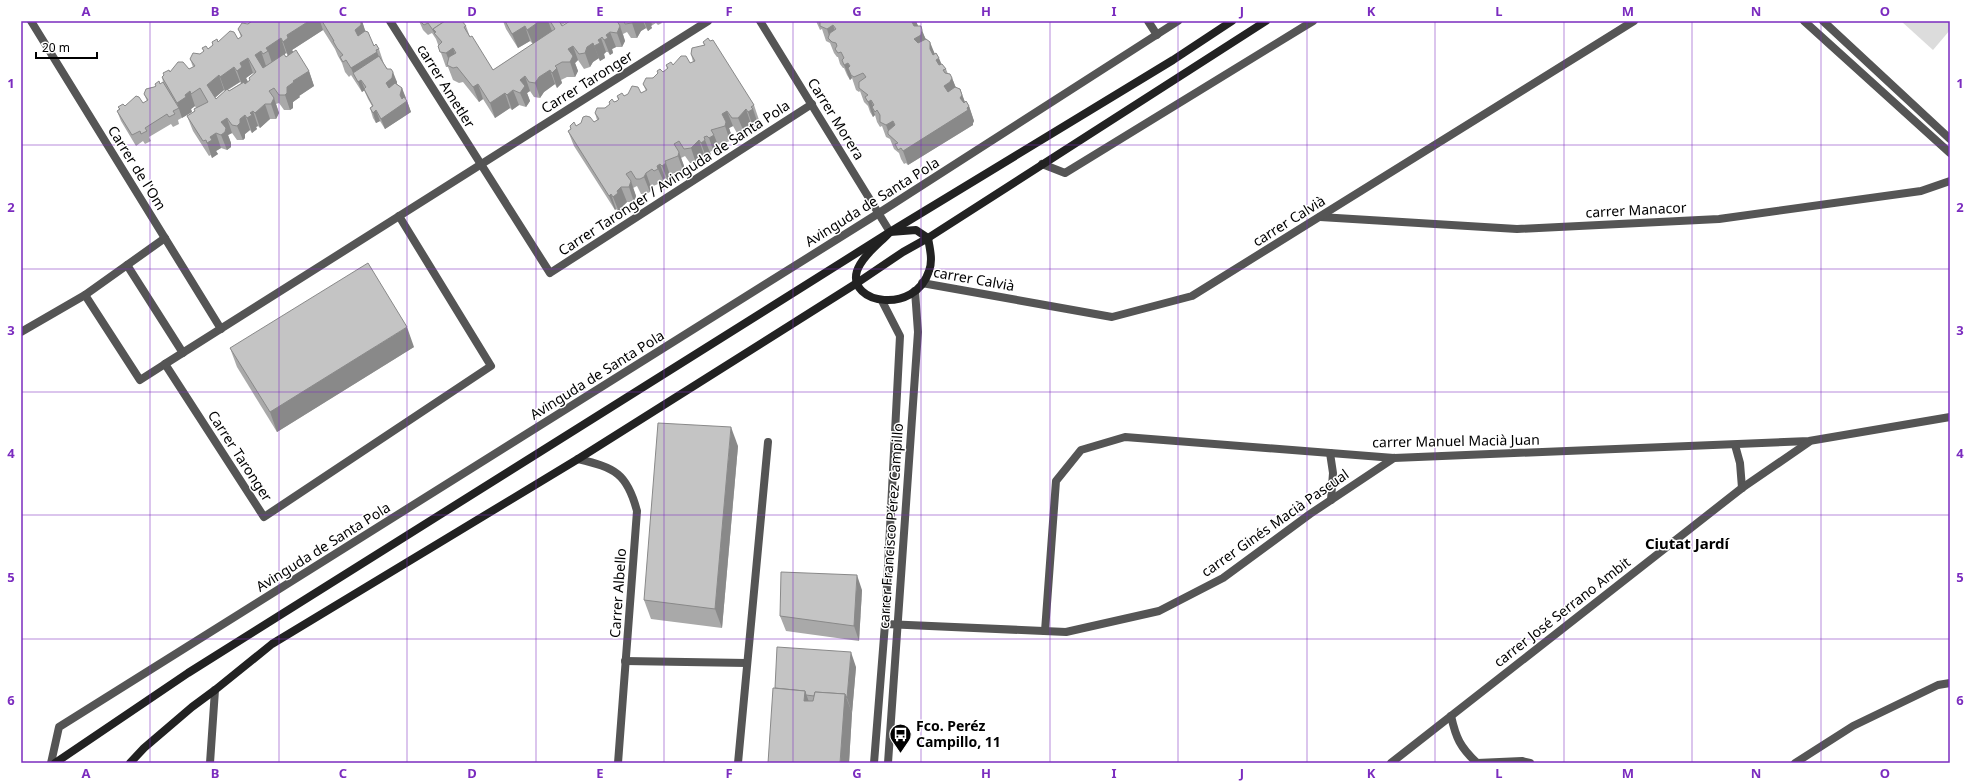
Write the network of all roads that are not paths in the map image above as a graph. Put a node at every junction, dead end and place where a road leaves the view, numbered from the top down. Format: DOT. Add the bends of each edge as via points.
graph roads {
  1 [pos="31,21"];
  2 [pos="390,21"];
  3 [pos="708,21"];
  4 [pos="760,21"];
  5 [pos="1148,21"];
  6 [pos="1178,21"];
  7 [pos="1232,21"];
  8 [pos="1266,21"];
  9 [pos="1313,21"];
  10 [pos="1634,21"];
  11 [pos="1804,21"];
  12 [pos="1823,21"];
  13 [pos="1156,35"];
  14 [pos="812,104"];
  15 [pos="1950,139"];
  16 [pos="1950,153"];
  17 [pos="480,164"];
  18 [pos="1042,164"];
  19 [pos="1950,181"];
  20 [pos="879,214"];
  21 [pos="399,216"];
  22 [pos="1320,217"];
  23 [pos="890,232"];
  24 [pos="165,238"];
  25 [pos="928,238"];
  26 [pos="127,265"];
  27 [pos="922,283"];
  28 [pos="857,284"];
  29 [pos="915,290"];
  30 [pos="85,295"];
  31 [pos="882,301"];
  32 [pos="221,329"];
  33 [pos="21,332"];
  34 [pos="183,353"];
  35 [pos="166,364"];
  36 [pos="1950,417"];
  37 [pos="768,442"];
  38 [pos="1809,442"];
  39 [pos="1735,445"];
  40 [pos="1330,453"];
  41 [pos="1394,458"];
  42 [pos="578,459"];
  43 [pos="1742,488"];
  44 [pos="1331,500"];
  45 [pos="885,624"];
  46 [pos="898,626"];
  47 [pos="1045,631"];
  48 [pos="625,661"];
  49 [pos="747,663"];
  50 [pos="1950,683"];
  51 [pos="215,690"];
  52 [pos="1451,716"];
  53 [pos="51,763"];
  54 [pos="55,763"];
  55 [pos="130,763"];
  56 [pos="210,763"];
  57 [pos="618,763"];
  58 [pos="738,763"];
  59 [pos="874,763"];
  60 [pos="888,763"];
  61 [pos="1391,763"];
  62 [pos="1477,763"];
  63 [pos="1530,763"];
  64 [pos="1795,763"];
  1 -- 24 [label="street, Carrer de l'Om"];
  2 -- 17 [label="street, carrer Ametler"];
  3 -- 17 [label="street, Carrer Taronger"];
  4 -- 14 [label="street, Carrer Morera"];
  5 -- 13 [label="street"];
  6 -- 13 [label="street, Avinguda de Santa Pola"];
  7 -- 23 [label="main road" via="1173,60"];
  8 -- 18 [label="main road"];
  9 -- 18 [label="street" via="1065,172"];
  10 -- 22 [label="street, carrer Calvià"];
  11 -- 16 [label="street"];
  12 -- 15 [label="street"];
  13 -- 20 [label="street, Avinguda de Santa Pola"];
  14 -- 17 [label="street, Carrer Taronger / Avinguda de Santa Pola" via="550,273"];
  14 -- 20 [label="street, Carrer Morera"];
  17 -- 21 [label="street, Carrer Taronger"];
  18 -- 25 [label="main road"];
  19 -- 22 [label="street, carrer Manacor" via="1921,191 1719,219 1517,229"];
  20 -- 23 [label="street, Carrer Morera"];
  20 -- 53 [label="street, Avinguda de Santa Pola" via="60,727"];
  21 -- 32 [label="street, Carrer Taronger"];
  21 -- 35 [label="street, Carrer Taronger" via="492,366 264,517"];
  22 -- 27 [label="street, carrer Calvià" via="1192,296 1112,317"];
  23 -- 25 [label="main road" via="916,230"];
  23 -- 28 [label="main road" via="860,264 856,272"];
  23 -- 54 [label="main road" via="188,674"];
  24 -- 26 [label="street"];
  24 -- 32 [label="street, Carrer de l'Om"];
  25 -- 27 [label="main road" via="931,259 929,272"];
  25 -- 28 [label="main road"];
  26 -- 30 [label="street"];
  26 -- 34 [label="street"];
  27 -- 29 [label="main road"];
  28 -- 31 [label="main road" via="867,294"];
  28 -- 42 [label="main road"];
  29 -- 31 [label="main road" via="907,297 896,301"];
  29 -- 46 [label="street, carrer Francisco Pérez Campillo" via="918,332"];
  30 -- 33 [label="street"];
  30 -- 35 [label="street" via="140,380"];
  31 -- 45 [label="street, carrer Francisco Pérez Campillo" via="900,336"];
  32 -- 34 [label="street, Carrer Taronger"];
  34 -- 35 [label="street, Carrer Taronger"];
  36 -- 38 [label="street, carrer Manuel Macià Juan"];
  37 -- 49 [label="street"];
  38 -- 39 [label="street, carrer Manuel Macià Juan"];
  38 -- 43 [label="street, carrer José Serrano Ambit"];
  39 -- 41 [label="street, carrer Manuel Macià Juan"];
  39 -- 43 [label="street" via="1740,463"];
  40 -- 41 [label="street, carrer Manuel Macià Juan"];
  40 -- 44 [label="street" via="1333,473"];
  40 -- 47 [label="street, carrer Manuel Macià Juan" via="1125,437 1081,450 1056,481"];
  41 -- 44 [label="street, carrer Ginés Macià Pascual"];
  42 -- 48 [label="street, Carrer Albello" via="597,463 618,473 632,490 637,511"];
  42 -- 51 [label="main road" via="272,644"];
  43 -- 52 [label="street, carrer José Serrano Ambit"];
  44 -- 47 [label="street, carrer Ginés Macià Pascual" via="1223,578 1159,611 1066,632"];
  45 -- 46 [label="street, carrer Ginés Macià Pascual"];
  45 -- 59 [label="street, carrer Francisco Pérez Campillo"];
  46 -- 47 [label="street, carrer Ginés Macià Pascual"];
  46 -- 60 [label="street, carrer Francisco Pérez Campillo"];
  48 -- 49 [label="street"];
  48 -- 57 [label="street, Carrer Albello"];
  49 -- 58 [label="street"];
  50 -- 64 [label="street" via="1938,685 1853,726"];
  51 -- 55 [label="main road" via="144,748"];
  51 -- 56 [label="street"];
  52 -- 61 [label="street, carrer José Serrano Ambit"];
  52 -- 62 [label="street" via="1456,737 1465,752"];
  62 -- 63 [label="street"];
}
